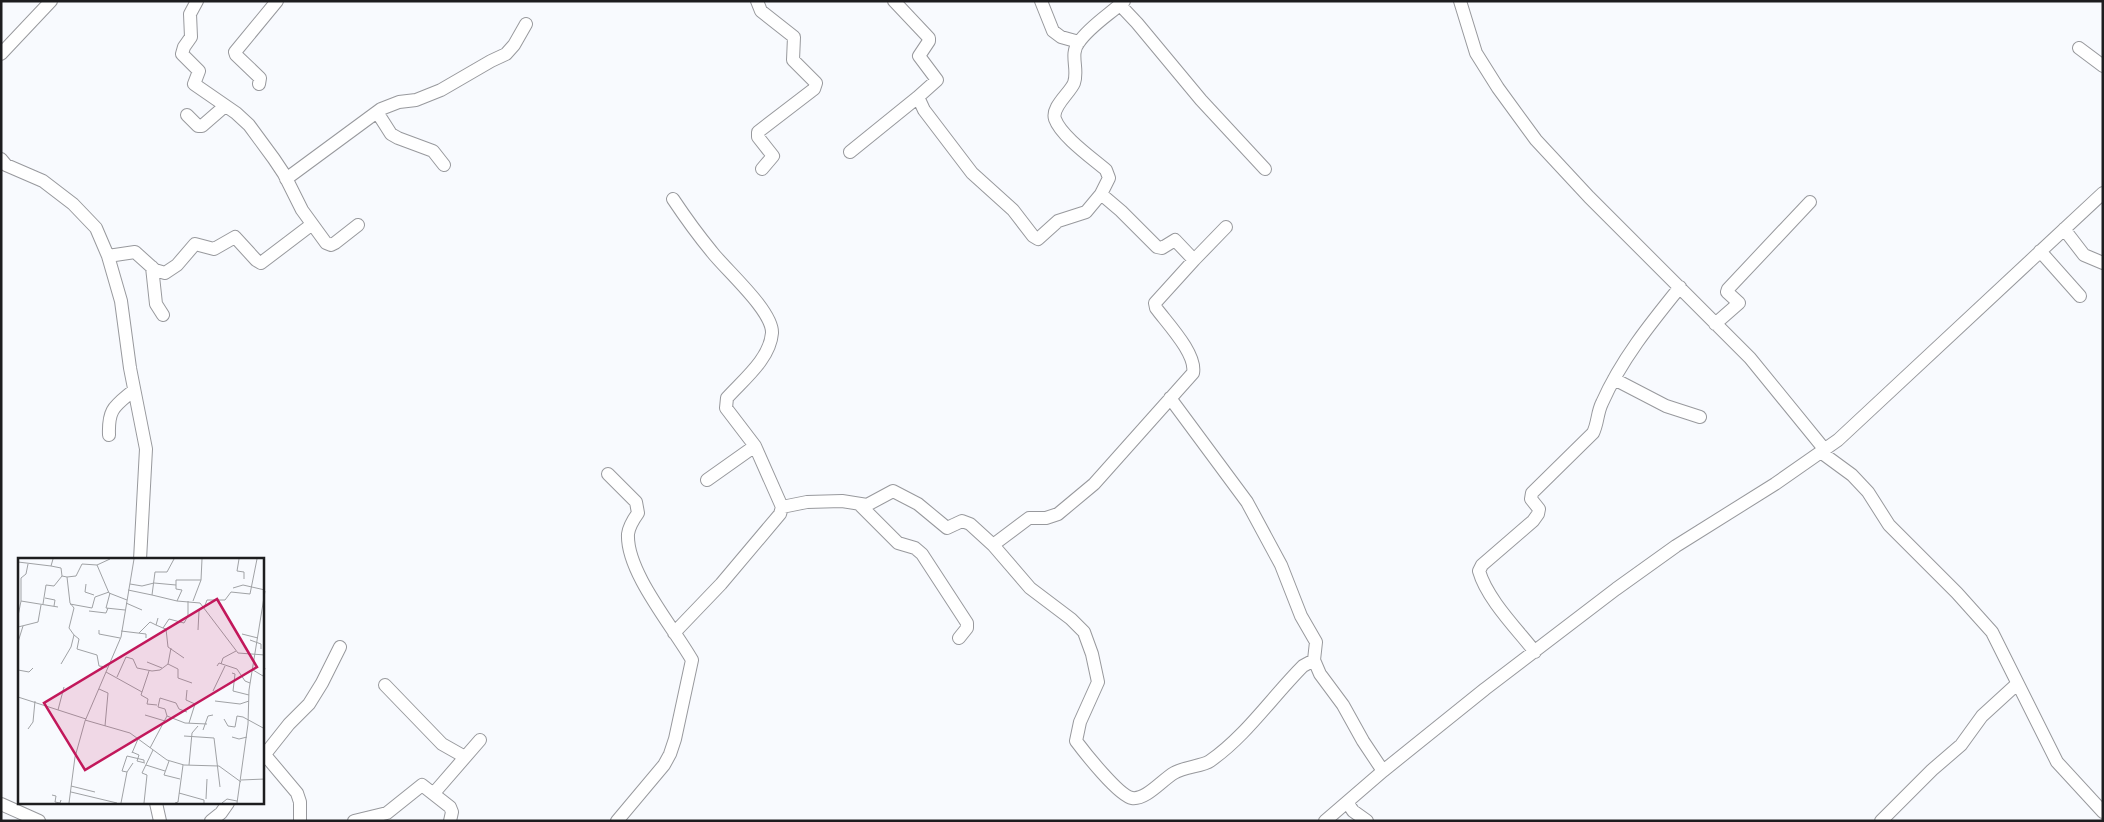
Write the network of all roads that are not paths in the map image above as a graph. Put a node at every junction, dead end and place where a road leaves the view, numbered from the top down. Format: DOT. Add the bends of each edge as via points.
graph roads {
  1 [pos="52,1"];
  2 [pos="197,1"];
  3 [pos="277,1"];
  4 [pos="757,1"];
  5 [pos="894,1"];
  6 [pos="1041,1"];
  7 [pos="1460,1"];
  8 [pos="1122,3"];
  9 [pos="526,24"];
  10 [pos="1079,42"];
  11 [pos="2079,48"];
  12 [pos="1,54"];
  13 [pos="2103,66"];
  14 [pos="259,84"];
  15 [pos="918,97"];
  16 [pos="226,106"];
  17 [pos="377,112"];
  18 [pos="187,115"];
  19 [pos="850,152"];
  20 [pos="3,164"];
  21 [pos="444,165"];
  22 [pos="762,169"];
  23 [pos="1265,169"];
  24 [pos="286,178"];
  25 [pos="2103,192"];
  26 [pos="1101,194"];
  27 [pos="673,199"];
  28 [pos="1810,202"];
  29 [pos="311,224"];
  30 [pos="358,225"];
  31 [pos="1226,227"];
  32 [pos="2064,229"];
  33 [pos="2040,251"];
  34 [pos="108,256"];
  35 [pos="1194,260"];
  36 [pos="2103,264"];
  37 [pos="152,267"];
  38 [pos="1680,287"];
  39 [pos="2080,296"];
  40 [pos="163,315"];
  41 [pos="1716,324"];
  42 [pos="1614,379"];
  43 [pos="134,390"];
  44 [pos="1170,398"];
  45 [pos="1700,417"];
  46 [pos="109,435"];
  47 [pos="755,446"];
  48 [pos="1824,451"];
  49 [pos="608,474"];
  50 [pos="707,480"];
  51 [pos="860,505"];
  52 [pos="782,507"];
  53 [pos="993,545"];
  54 [pos="140,558"];
  55 [pos="674,633"];
  56 [pos="959,638"];
  57 [pos="340,648"];
  58 [pos="1535,652"];
  59 [pos="1314,660"];
  60 [pos="2017,684"];
  61 [pos="385,685"];
  62 [pos="480,740"];
  63 [pos="264,757"];
  64 [pos="464,757"];
  65 [pos="1383,770"];
  66 [pos="434,793"];
  67 [pos="1347,802"];
  68 [pos="1,804"];
  69 [pos="227,804"];
  70 [pos="2103,812"];
  71 [pos="39,821"];
  72 [pos="211,821"];
  73 [pos="300,821"];
  74 [pos="354,821"];
  75 [pos="450,821"];
  76 [pos="617,821"];
  77 [pos="1325,821"];
  78 [pos="1367,821"];
  79 [pos="1881,821"];
  1 -- 12 [label="street"];
  2 -- 16 [label="street" via="190,14 191,37 182,54 199,71 194,84"];
  3 -- 14 [label="street" via="235,52 260,78"];
  4 -- 22 [label="street" via="761,11 794,37 793,60 816,83 814,89 758,132 758,137 773,156"];
  5 -- 15 [label="street" via="929,38 919,56 937,80"];
  6 -- 10 [label="street" via="1053,31"];
  7 -- 38 [label="street" via="1476,53 1517,116 1589,197"];
  8 -- 10 [label="street"];
  8 -- 23 [label="street" via="1201,100"];
  9 -- 17 [label="street" via="506,54 441,90"];
  10 -- 26 [label="street" via="1074,58 1074,83 1056,109 1055,119 1065,133 1106,170 1109,178"];
  11 -- 13 [label="street"];
  15 -- 19 [label="street"];
  15 -- 26 [label="street" via="924,110 972,172 1013,210 1036,239 1058,221 1086,212"];
  16 -- 18 [label="street" via="202,126"];
  16 -- 24 [label="street" via="249,126"];
  17 -- 21 [label="street" via="391,134 433,151"];
  17 -- 24 [label="street"];
  20 -- 34 [label="street" via="42,181 72,204 96,228"];
  24 -- 29 [label="street"];
  25 -- 32 [label="street"];
  26 -- 35 [label="street" via="1153,244 1162,248 1175,240"];
  27 -- 47 [label="street" via="770,321 772,332 764,356 725,404"];
  28 -- 41 [label="street" via="1728,289 1727,292 1739,303"];
  29 -- 30 [label="street" via="331,245"];
  29 -- 37 [label="street" via="261,262 235,237 214,249 195,244 177,265 164,273"];
  31 -- 35 [label="street"];
  32 -- 33 [label="street"];
  32 -- 36 [label="street" via="2084,255"];
  33 -- 39 [label="street"];
  33 -- 48 [label="street"];
  34 -- 37 [label="street" via="135,252"];
  34 -- 43 [label="street" via="121,301"];
  35 -- 44 [label="street" via="1155,303 1191,358 1194,368 1190,378"];
  37 -- 40 [label="street" via="156,304"];
  38 -- 41 [label="street"];
  38 -- 42 [label="street" via="1627,355"];
  41 -- 48 [label="street" via="1750,358"];
  42 -- 45 [label="street" via="1666,406"];
  42 -- 58 [label="street" via="1596,416 1597,425 1593,433 1532,494 1538,514 1479,571 1494,599"];
  43 -- 46 [label="street" via="110,413"];
  43 -- 54 [label="street" via="146,449"];
  44 -- 53 [label="street" via="1094,484 1058,514 1029,518"];
  44 -- 59 [label="street" via="1234,482 1255,516 1316,642"];
  47 -- 50 [label="street"];
  47 -- 52 [label="street"];
  48 -- 58 [label="street" via="1676,546"];
  48 -- 60 [label="street" via="1868,492 1889,525 1992,632"];
  49 -- 55 [label="street" via="636,502 638,514 628,533 629,547 644,585"];
  51 -- 52 [label="street" via="842,501"];
  51 -- 53 [label="street" via="867,505 896,491 947,528 962,521 970,524"];
  51 -- 56 [label="street" via="893,540 922,554 967,623"];
  52 -- 55 [label="street" via="780,514 720,584"];
  53 -- 59 [label="street" via="1030,588 1084,632 1098,682 1080,722 1076,741 1107,778 1128,796 1137,798 1173,773 1208,762 1252,724 1303,666"];
  55 -- 76 [label="street" via="692,660 675,739 664,765"];
  57 -- 63 [label="street" via="309,704"];
  58 -- 65 [label="street"];
  59 -- 65 [label="street"];
  60 -- 70 [label="street" via="2057,762"];
  60 -- 79 [label="street" via="1982,716 1961,745"];
  61 -- 64 [label="street" via="442,744"];
  62 -- 64 [label="street"];
  63 -- 73 [label="street" via="297,793"];
  64 -- 66 [label="street"];
  65 -- 67 [label="street"];
  66 -- 74 [label="street" via="422,785 387,813"];
  66 -- 75 [label="street" via="451,810"];
  67 -- 77 [label="street"];
  67 -- 78 [label="street"];
  68 -- 71 [label="street"];
  69 -- 72 [label="street"];
}
